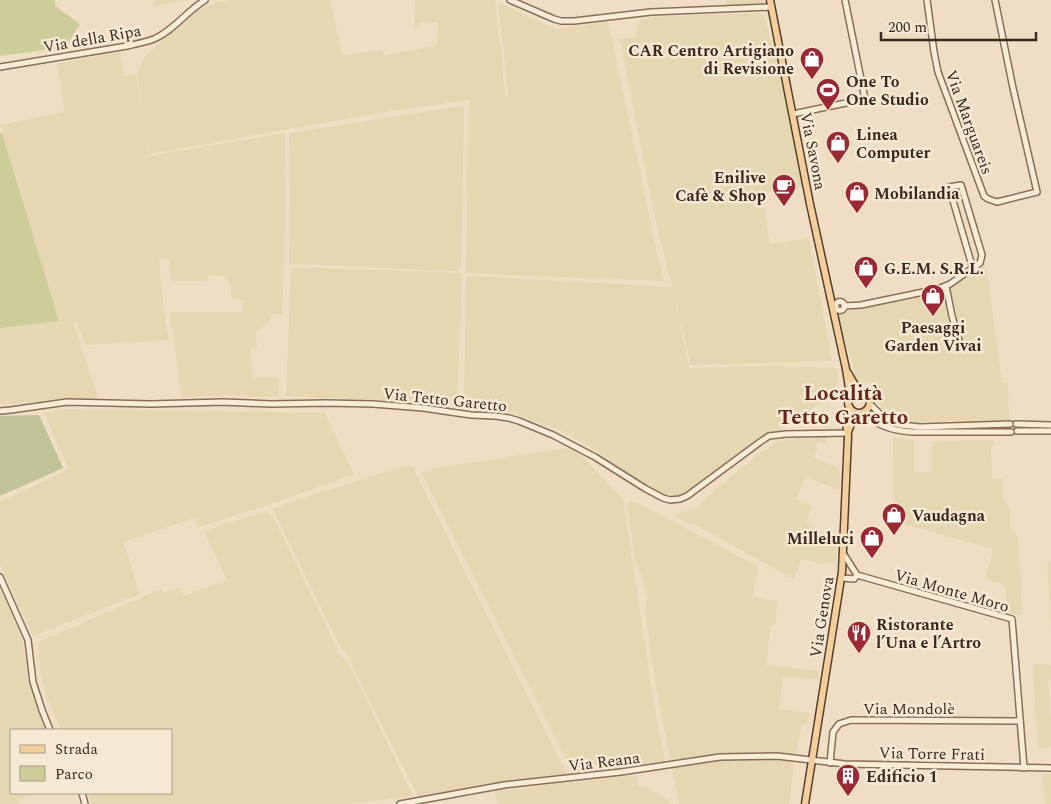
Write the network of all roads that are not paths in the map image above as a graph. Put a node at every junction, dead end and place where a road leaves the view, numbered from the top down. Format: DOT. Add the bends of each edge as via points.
graph roads {
  1 [pos="205,0"];
  2 [pos="510,0"];
  3 [pos="845,0"];
  4 [pos="927,0"];
  5 [pos="995,0"];
  6 [pos="771,4"];
  7 [pos="0,67"];
  8 [pos="793,114"];
  9 [pos="973,269"];
  10 [pos="946,286"];
  11 [pos="834,307"];
  12 [pos="959,341"];
  13 [pos="846,369"];
  14 [pos="860,391"];
  15 [pos="850,395"];
  16 [pos="870,404"];
  17 [pos="849,407"];
  18 [pos="0,411"];
  19 [pos="862,413"];
  20 [pos="1051,425"];
  21 [pos="1051,431"];
  22 [pos="848,433"];
  23 [pos="843,553"];
  24 [pos="853,569"];
  25 [pos="841,575"];
  26 [pos="857,575"];
  27 [pos="0,577"];
  28 [pos="1020,720"];
  29 [pos="50,729"];
  30 [pos="812,761"];
  31 [pos="830,763"];
  32 [pos="1024,768"];
  33 [pos="1051,768"];
  34 [pos="400,804"];
  35 [pos="805,804"];
  1 -- 7 [label="street, Via della Ripa" via="164,33 146,41"];
  2 -- 6 [label="street" via="561,21"];
  3 -- 8 [label="street" via="865,99"];
  4 -- 5 [label="street, Via Marguareis" via="938,72 984,196 997,202 1037,192"];
  6 -- 8 [label="main road, Via Savona"];
  8 -- 11 [label="main road, Via Savona"];
  9 -- 9 [label="street" via="980,263 982,255 961,185 949,187"];
  9 -- 10 [label="street"];
  10 -- 11 [label="street" via="844,306 841,311"];
  10 -- 12 [label="street"];
  11 -- 13 [label="main road, Via Savona"];
  13 -- 14 [label="main road, Via Savona"];
  13 -- 15 [label="main road, Via Savona"];
  14 -- 15 [label="main road"];
  14 -- 16 [label="main road" via="869,397"];
  15 -- 17 [label="main road"];
  16 -- 19 [label="main road"];
  16 -- 20 [label="street" via="884,418 901,426"];
  17 -- 19 [label="main road" via="853,412"];
  17 -- 22 [label="main road, Via Genova"];
  18 -- 22 [label="street, Via Tetto Garetto" via="66,402 326,403 373,404 502,417 553,435 670,500 687,496 769,436"];
  19 -- 21 [label="street" via="898,431"];
  19 -- 22 [label="main road, Via Genova" via="851,424"];
  22 -- 23 [label="main road, Via Genova"];
  23 -- 24 [label="street"];
  23 -- 25 [label="main road, Via Genova"];
  24 -- 25 [label="street"];
  24 -- 26 [label="street"];
  25 -- 26 [label="street, Via Monte Moro" via="854,579"];
  25 -- 30 [label="main road, Via Genova"];
  26 -- 28 [label="street, Via Monte Moro" via="1012,619"];
  27 -- 29 [label="street" via="28,640 33,682"];
  28 -- 31 [label="street, Via Mondolè" via="852,720 839,724 832,732"];
  28 -- 32 [label="street, Via Monte Moro"];
  30 -- 31 [label="street, Via Torre Frati"];
  30 -- 34 [label="street, Via Reana" via="777,756 720,757 504,785"];
  30 -- 35 [label="main road, Via Genova"];
  31 -- 32 [label="street, Via Torre Frati"];
  32 -- 33 [label="street, Via Torre Frati"];
}
